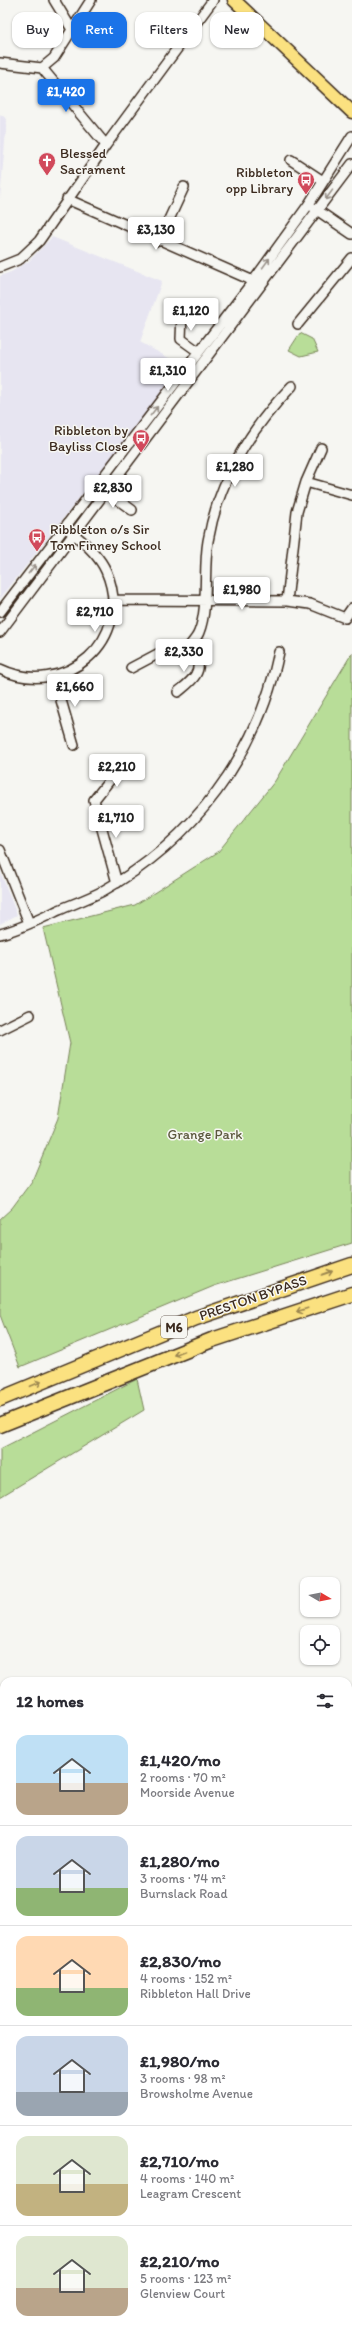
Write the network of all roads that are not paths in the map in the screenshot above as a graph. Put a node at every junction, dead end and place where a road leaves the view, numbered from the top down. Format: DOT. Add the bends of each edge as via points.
graph roads {
  1 [pos="54,0"];
  2 [pos="91,0"];
  3 [pos="213,0"];
  4 [pos="234,0"];
  5 [pos="83,12"];
  6 [pos="71,26"];
  7 [pos="71,30"];
  8 [pos="0,63"];
  9 [pos="42,68"];
  10 [pos="352,112"];
  11 [pos="352,136"];
  12 [pos="106,145"];
  13 [pos="292,160"];
  14 [pos="352,164"];
  15 [pos="323,181"];
  16 [pos="184,187"];
  17 [pos="67,199"];
  18 [pos="309,204"];
  19 [pos="318,211"];
  20 [pos="352,234"];
  21 [pos="159,241"];
  22 [pos="352,258"];
  23 [pos="0,267"];
  24 [pos="254,280"];
  25 [pos="262,285"];
  26 [pos="182,313"];
  27 [pos="298,324"];
  28 [pos="199,352"];
  29 [pos="188,367"];
  30 [pos="195,373"];
  31 [pos="292,386"];
  32 [pos="321,448"];
  33 [pos="306,482"];
  34 [pos="106,491"];
  35 [pos="352,495"];
  36 [pos="132,510"];
  37 [pos="65,526"];
  38 [pos="74,534"];
  39 [pos="18,587"];
  40 [pos="29,594"];
  41 [pos="113,600"];
  42 [pos="204,600"];
  43 [pos="287,601"];
  44 [pos="352,608"];
  45 [pos="0,612"];
  46 [pos="0,632"];
  47 [pos="187,649"];
  48 [pos="279,652"];
  49 [pos="131,668"];
  50 [pos="0,669"];
  51 [pos="54,676"];
  52 [pos="178,692"];
  53 [pos="74,745"];
  54 [pos="124,762"];
  55 [pos="0,850"];
  56 [pos="117,883"];
  57 [pos="29,924"];
  58 [pos="0,934"];
  59 [pos="30,1015"];
  60 [pos="0,1030"];
  61 [pos="352,1265"];
  62 [pos="352,1294"];
  63 [pos="0,1399"];
  64 [pos="0,1425"];
  1 -- 6 [label="street"];
  2 -- 5 [label="street"];
  3 -- 12 [label="street"];
  4 -- 10 [label="main road"];
  7 -- 9 [label="street" via="54,58"];
  8 -- 9 [label="street"];
  9 -- 12 [label="street"];
  11 -- 15 [label="street"];
  12 -- 17 [label="street"];
  13 -- 15 [label="street"];
  14 -- 19 [label="street, one-way"];
  15 -- 18 [label="street"];
  16 -- 21 [label="street"];
  17 -- 21 [label="street"];
  17 -- 23 [label="street" via="33,248 20,258"];
  18 -- 19 [label="street"];
  24 -- 18 [label="street, one-way"];
  19 -- 20 [label="street"];
  19 -- 25 [label="street"];
  21 -- 24 [label="street"];
  22 -- 27 [label="street"];
  24 -- 25 [label="street"];
  24 -- 28 [label="street"];
  25 -- 30 [label="street"];
  26 -- 28 [label="street" via="181,340"];
  28 -- 29 [label="street"];
  29 -- 30 [label="street"];
  37 -- 29 [label="street, one-way"];
  30 -- 34 [label="street"];
  31 -- 42 [label="street" via="279,399 242,449 225,484 208,541"];
  32 -- 33 [label="street"];
  33 -- 35 [label="street"];
  33 -- 43 [label="street" via="297,512"];
  34 -- 36 [label="street"];
  34 -- 38 [label="street"];
  37 -- 38 [label="street"];
  39 -- 37 [label="street, one-way"];
  38 -- 40 [label="street"];
  38 -- 41 [label="street" via="102,563 110,581"];
  39 -- 40 [label="street"];
  39 -- 45 [label="street"];
  40 -- 46 [label="street"];
  41 -- 42 [label="street"];
  41 -- 51 [label="street" via="109,627 95,651 77,667"];
  42 -- 43 [label="street"];
  42 -- 47 [label="street" via="204,614 199,633"];
  43 -- 44 [label="street" via="310,604 345,618"];
  47 -- 49 [label="street" via="165,650"];
  47 -- 52 [label="street" via="196,655 199,669 193,680"];
  48 -- 56 [label="street" via="262,711 243,752 223,784 200,814 177,837"];
  50 -- 51 [label="street" via="27,678"];
  51 -- 53 [label="street"];
  54 -- 56 [label="street" via="94,800"];
  55 -- 57 [label="street"];
  56 -- 57 [label="street"];
  57 -- 58 [label="street"];
  59 -- 60 [label="street"];
  63 -- 61 [label="highway, PRESTON BYPASS / M6, one-way" via="196,1318"];
  62 -- 64 [label="highway, PRESTON BYPASS / M6, one-way" via="212,1340"];
}
